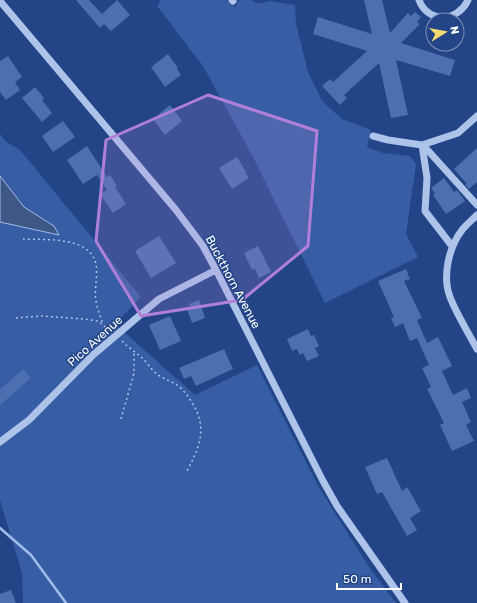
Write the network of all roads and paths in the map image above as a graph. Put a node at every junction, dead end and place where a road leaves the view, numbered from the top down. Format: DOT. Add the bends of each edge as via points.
graph roads {
  1 [pos="419,0"];
  2 [pos="468,0"];
  3 [pos="0,1"];
  4 [pos="477,116"];
  5 [pos="373,136"];
  6 [pos="422,145"];
  7 [pos="477,205"];
  8 [pos="477,215"];
  9 [pos="23,239"];
  10 [pos="452,246"];
  11 [pos="216,270"];
  12 [pos="16,318"];
  13 [pos="104,326"];
  14 [pos="116,336"];
  15 [pos="477,349"];
  16 [pos="134,352"];
  17 [pos="121,419"];
  18 [pos="0,442"];
  19 [pos="186,473"];
  20 [pos="405,603"];
  1 -- 2 [label="street" via="427,11 443,18 459,12"];
  3 -- 11 [label="street, Buckthorn Avenue" via="176,210 203,246"];
  4 -- 6 [label="street" via="458,133"];
  5 -- 6 [label="street"];
  6 -- 7 [label="street"];
  6 -- 10 [label="street" via="426,178 425,212"];
  8 -- 10 [label="street" via="462,230"];
  9 -- 13 [label="path" via="71,243 90,251 96,266 96,303"];
  10 -- 15 [label="street" via="447,269 450,296"];
  11 -- 14 [label="street, Pico Avenue" via="159,299"];
  11 -- 20 [label="street, Buckthorn Avenue" via="333,500"];
  12 -- 13 [label="path" via="42,316 84,319 98,321"];
  13 -- 14 [label="path"];
  14 -- 16 [label="path"];
  14 -- 18 [label="street, Pico Avenue" via="93,355 29,420"];
  16 -- 17 [label="path" via="134,373"];
  16 -- 19 [label="path" via="157,375 185,392 194,406 200,420 201,435"];
}
